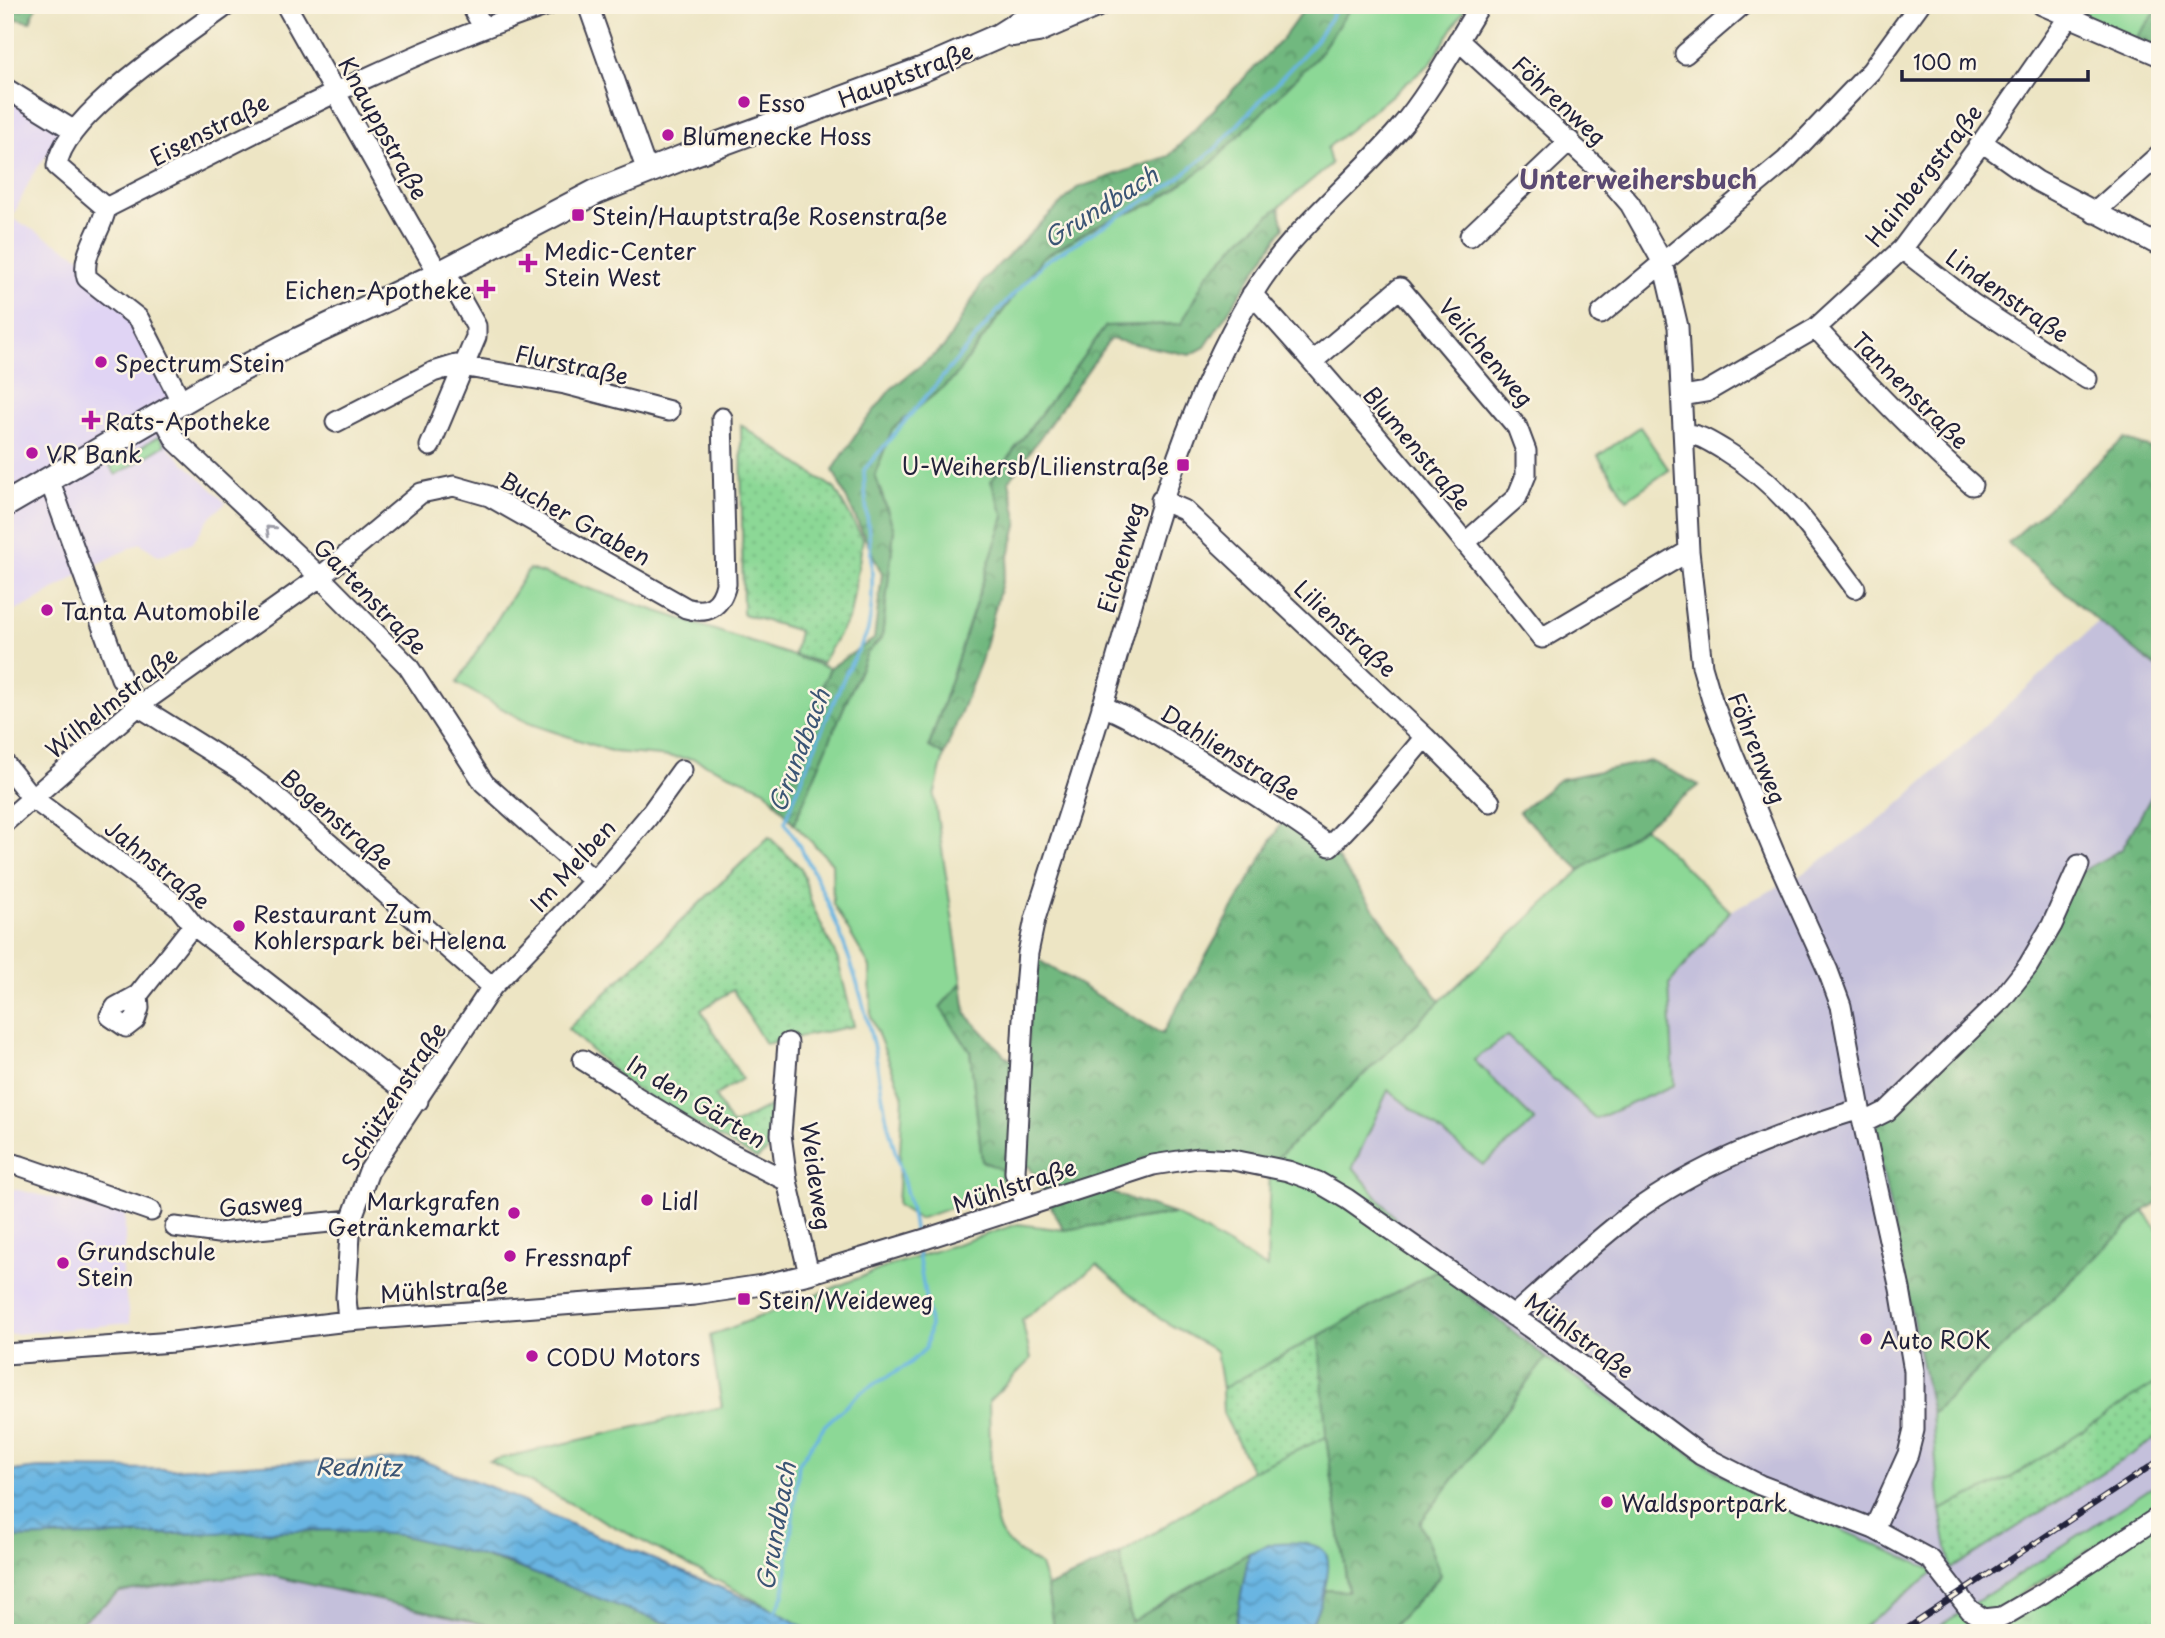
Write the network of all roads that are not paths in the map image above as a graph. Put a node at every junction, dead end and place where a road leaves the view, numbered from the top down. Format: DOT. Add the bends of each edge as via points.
graph roads {
  1 [pos="228,5"];
  2 [pos="286,5"];
  3 [pos="471,5"];
  4 [pos="548,5"];
  5 [pos="588,5"];
  6 [pos="1048,5"];
  7 [pos="1096,5"];
  8 [pos="1480,5"];
  9 [pos="1742,5"];
  10 [pos="1919,5"];
  11 [pos="2042,5"];
  12 [pos="2068,18"];
  13 [pos="483,27"];
  14 [pos="999,36"];
  15 [pos="1458,40"];
  16 [pos="1685,54"];
  17 [pos="2160,56"];
  18 [pos="5,88"];
  19 [pos="336,92"];
  20 [pos="73,130"];
  21 [pos="1570,141"];
  22 [pos="1982,142"];
  23 [pos="2160,154"];
  24 [pos="647,171"];
  25 [pos="106,208"];
  26 [pos="2094,213"];
  27 [pos="1470,236"];
  28 [pos="2160,246"];
  29 [pos="1902,249"];
  30 [pos="1663,263"];
  31 [pos="439,274"];
  32 [pos="1252,294"];
  33 [pos="1601,314"];
  34 [pos="1816,328"];
  35 [pos="1313,361"];
  36 [pos="464,367"];
  37 [pos="2087,379"];
  38 [pos="1682,396"];
  39 [pos="171,407"];
  40 [pos="669,411"];
  41 [pos="722,418"];
  42 [pos="336,422"];
  43 [pos="1684,434"];
  44 [pos="430,446"];
  45 [pos="49,479"];
  46 [pos="1972,485"];
  47 [pos="1161,500"];
  48 [pos="5,505"];
  49 [pos="1466,542"];
  50 [pos="1689,551"];
  51 [pos="320,577"];
  52 [pos="1854,588"];
  53 [pos="138,706"];
  54 [pos="1102,706"];
  55 [pos="1425,737"];
  56 [pos="5,764"];
  57 [pos="682,770"];
  58 [pos="32,798"];
  59 [pos="1490,802"];
  60 [pos="5,822"];
  61 [pos="2079,865"];
  62 [pos="594,881"];
  63 [pos="193,925"];
  64 [pos="492,987"];
  65 [pos="138,995"];
  66 [pos="788,1043"];
  67 [pos="583,1060"];
  68 [pos="418,1101"];
  69 [pos="1861,1116"];
  70 [pos="5,1162"];
  71 [pos="788,1181"];
  72 [pos="1026,1206"];
  73 [pos="151,1211"];
  74 [pos="351,1220"];
  75 [pos="175,1227"];
  76 [pos="808,1275"];
  77 [pos="1513,1315"];
  78 [pos="348,1321"];
  79 [pos="5,1354"];
  80 [pos="2160,1516"];
  81 [pos="1874,1529"];
  1 -- 20 [label="street" via="127,79"];
  2 -- 19 [label="street, Knauppstraße"];
  3 -- 13 [label="street"];
  4 -- 13 [label="street, Eisenstraße"];
  5 -- 24 [label="street"];
  6 -- 14 [label="main road, Hauptstraße"];
  7 -- 14 [label="main road" via="1038,30"];
  8 -- 15 [label="street, Eichenweg"];
  9 -- 16 [label="street"];
  10 -- 30 [label="street" via="1871,71 1786,160"];
  11 -- 12 [label="street"];
  12 -- 17 [label="street"];
  12 -- 22 [label="street, Hainbergstraße"];
  13 -- 19 [label="street, Eisenstraße"];
  14 -- 24 [label="main road, Hauptstraße" via="921,70"];
  15 -- 21 [label="street, Föhrenweg"];
  15 -- 32 [label="street, Eichenweg" via="1399,130 1301,231"];
  18 -- 20 [label="street"];
  19 -- 25 [label="street, Eisenstraße"];
  19 -- 31 [label="street, Knauppstraße"];
  20 -- 25 [label="street" via="58,154 57,166"];
  21 -- 27 [label="street"];
  21 -- 30 [label="street, Föhrenweg" via="1630,204"];
  22 -- 26 [label="street"];
  22 -- 29 [label="street, Hainbergstraße"];
  23 -- 26 [label="street"];
  24 -- 31 [label="main road, Hauptstraße" via="596,192"];
  25 -- 39 [label="street" via="85,263 87,278 139,319"];
  26 -- 28 [label="street"];
  29 -- 34 [label="street, Hainbergstraße"];
  29 -- 37 [label="street, Lindenstraße" via="1973,304"];
  30 -- 33 [label="street"];
  30 -- 38 [label="street, Föhrenweg" via="1676,311"];
  31 -- 36 [label="street, Knauppstraße" via="451,282 476,326"];
  31 -- 39 [label="main road, Hauptstraße" via="288,345"];
  32 -- 35 [label="street, Blumenstraße"];
  32 -- 47 [label="street, Eichenweg" via="1198,401"];
  34 -- 38 [label="street, Hainbergstraße" via="1706,392"];
  34 -- 46 [label="street, Tannenstraße" via="1886,405"];
  35 -- 49 [label="street, Blumenstraße"];
  35 -- 49 [label="street, Veilchenweg" via="1400,288 1507,414 1522,437 1526,475 1513,502"];
  36 -- 40 [label="street, Flurstraße" via="565,384"];
  36 -- 42 [label="street" via="433,372"];
  36 -- 44 [label="street"];
  38 -- 43 [label="street, Föhrenweg"];
  39 -- 45 [label="main road, Hauptstraße"];
  51 -- 39 [label="street, Gartenstraße, one-way" via="176,441"];
  41 -- 51 [label="street, Bucher Graben" via="726,584 720,602 708,610 686,608 489,496 454,486 421,493"];
  43 -- 50 [label="street, Föhrenweg"];
  43 -- 52 [label="street" via="1697,434 1768,481 1797,510"];
  45 -- 48 [label="main road, Hauptstraße"];
  45 -- 53 [label="street" via="121,678"];
  47 -- 54 [label="street, Eichenweg"];
  47 -- 55 [label="street, Lilienstraße" via="1184,510"];
  49 -- 50 [label="street, Blumenstraße" via="1542,638"];
  50 -- 69 [label="street, Föhrenweg" via="1702,666 1712,700 1841,1006"];
  51 -- 53 [label="street, Wilhelmstraße"];
  51 -- 62 [label="street, Gartenstraße" via="408,666 484,783"];
  53 -- 58 [label="street, Wilhelmstraße"];
  53 -- 64 [label="street, Bogenstraße" via="269,791"];
  54 -- 55 [label="street, Dahlienstraße" via="1201,760 1330,846"];
  54 -- 72 [label="street, Eichenweg" via="1028,953 1015,1172"];
  55 -- 59 [label="street, Lilienstraße"];
  56 -- 58 [label="street, Jahnstraße"];
  57 -- 62 [label="street, Im Melben"];
  58 -- 60 [label="street, Wilhelmstraße"];
  58 -- 63 [label="street, Jahnstraße" via="178,906"];
  61 -- 69 [label="street" via="2052,925 2002,999 1887,1111"];
  62 -- 64 [label="street, Im Melben"];
  63 -- 65 [label="street"];
  63 -- 68 [label="street, Jahnstraße"];
  64 -- 68 [label="street, Schützenstraße"];
  66 -- 71 [label="street, Weideweg" via="781,1134"];
  67 -- 71 [label="street, In den Gärten" via="705,1138"];
  68 -- 74 [label="street, Schützenstraße" via="369,1171"];
  69 -- 77 [label="street" via="1803,1126 1699,1172 1632,1213"];
  69 -- 81 [label="street, Föhrenweg" via="1900,1289 1915,1409 1908,1454"];
  70 -- 73 [label="street"];
  71 -- 76 [label="street, Weideweg"];
  72 -- 76 [label="street, Mühlstraße"];
  72 -- 77 [label="street, Mühlstraße" via="1153,1164 1198,1158 1288,1171 1347,1199"];
  74 -- 75 [label="street, Gasweg" via="218,1233"];
  74 -- 78 [label="street, Schützenstraße"];
  76 -- 78 [label="street, Mühlstraße" via="695,1295"];
  77 -- 81 [label="street, Mühlstraße" via="1701,1455 1760,1485"];
  78 -- 79 [label="street, Mühlstraße" via="173,1342"];
  80 -- 81 [label="street, Mühlstraße" via="2043,1593 1994,1619 1984,1619 1970,1610 1931,1560"];
}
